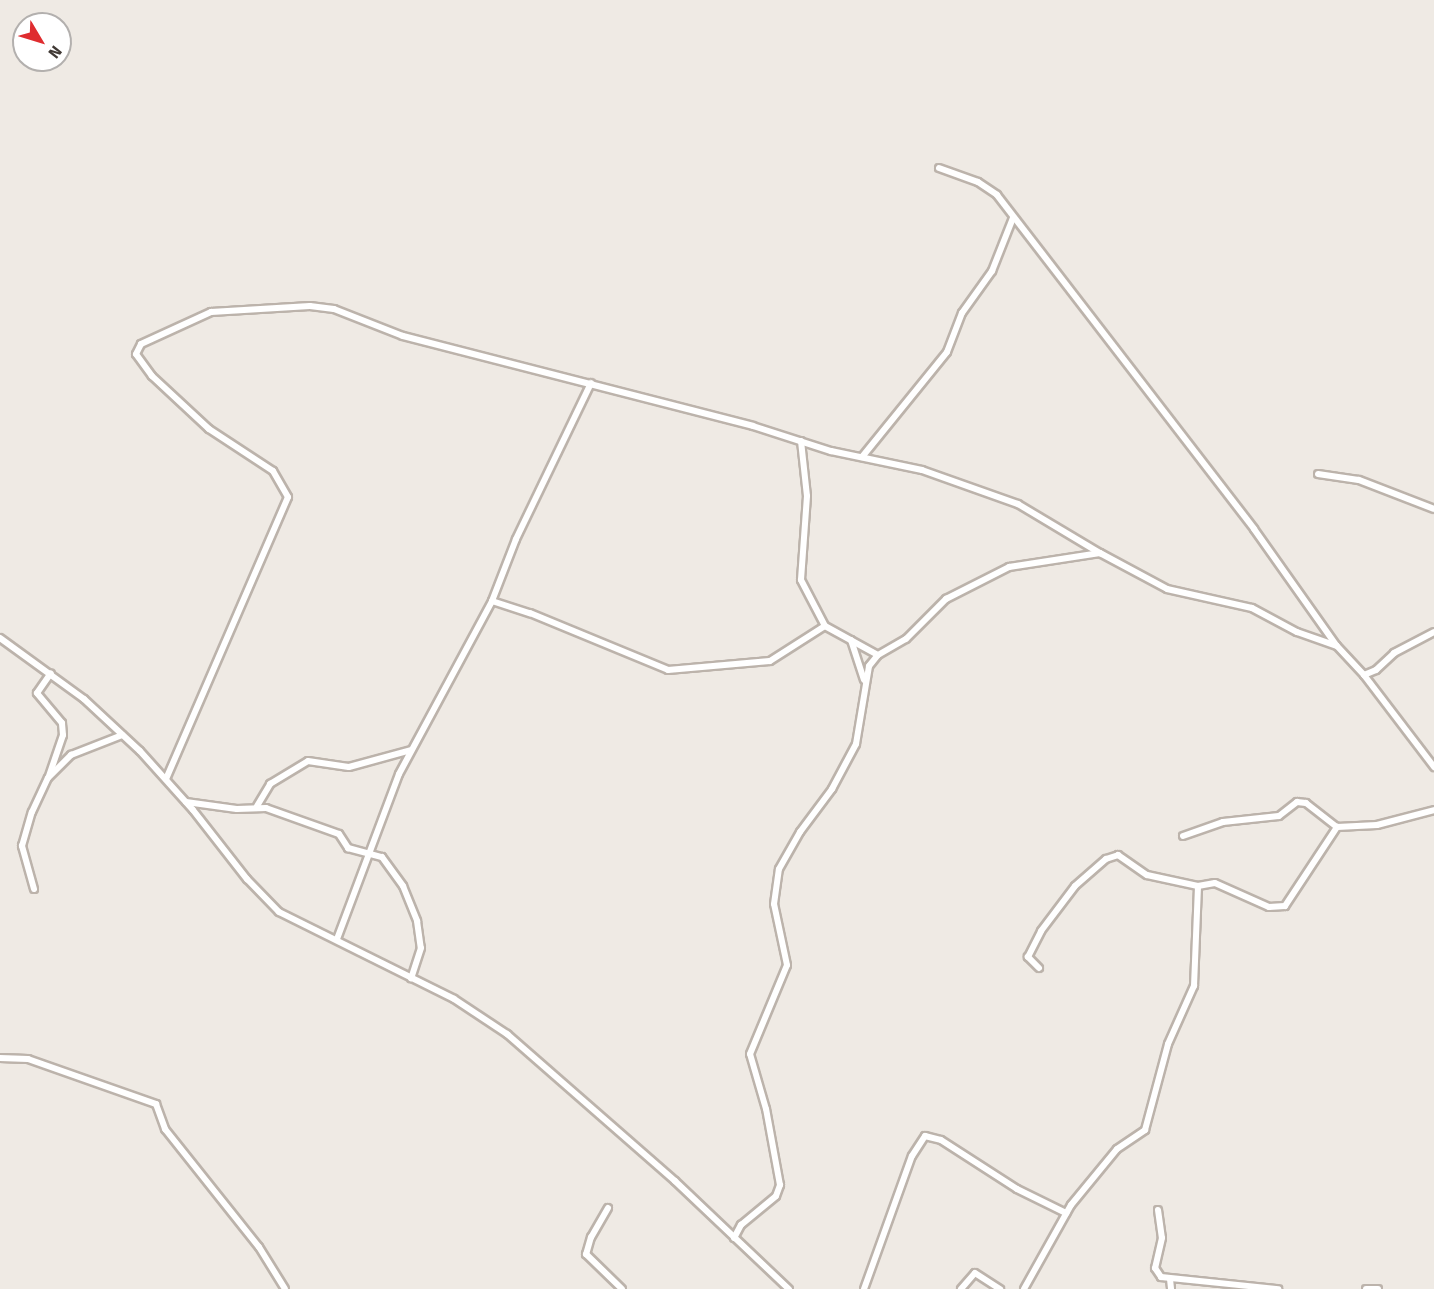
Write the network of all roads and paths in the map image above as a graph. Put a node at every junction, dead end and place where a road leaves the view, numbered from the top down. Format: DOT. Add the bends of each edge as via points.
graph roads {
  1 [pos="939,168"];
  2 [pos="1013,218"];
  3 [pos="591,383"];
  4 [pos="801,441"];
  5 [pos="862,457"];
  6 [pos="1318,474"];
  7 [pos="1434,509"];
  8 [pos="1100,553"];
  9 [pos="492,601"];
  10 [pos="825,626"];
  11 [pos="1434,632"];
  12 [pos="0,638"];
  13 [pos="851,640"];
  14 [pos="1337,646"];
  15 [pos="878,655"];
  16 [pos="51,673"];
  17 [pos="1364,675"];
  18 [pos="864,680"];
  19 [pos="122,735"];
  20 [pos="411,750"];
  21 [pos="1434,767"];
  22 [pos="48,778"];
  23 [pos="166,779"];
  24 [pos="186,801"];
  25 [pos="257,806"];
  26 [pos="1434,810"];
  27 [pos="1338,827"];
  28 [pos="1183,836"];
  29 [pos="371,854"];
  30 [pos="1198,886"];
  31 [pos="34,889"];
  32 [pos="337,939"];
  33 [pos="1039,968"];
  34 [pos="411,978"];
  35 [pos="0,1058"];
  36 [pos="608,1208"];
  37 [pos="1158,1210"];
  38 [pos="1066,1213"];
  39 [pos="734,1238"];
  40 [pos="1170,1279"];
  41 [pos="285,1289"];
  42 [pos="622,1289"];
  43 [pos="789,1289"];
  44 [pos="864,1289"];
  45 [pos="961,1289"];
  46 [pos="1000,1289"];
  47 [pos="1024,1289"];
  48 [pos="1172,1289"];
  49 [pos="1278,1289"];
  50 [pos="1366,1289"];
  51 [pos="1378,1289"];
  1 -- 2 [label="street" via="988,188"];
  2 -- 5 [label="street" via="992,271 962,313 947,352"];
  2 -- 14 [label="street" via="1254,529"];
  3 -- 4 [label="street"];
  3 -- 9 [label="street" via="516,539"];
  3 -- 23 [label="street" via="403,336 324,306 211,312 141,344 136,354 152,376 209,429 273,471 288,497"];
  4 -- 5 [label="street"];
  4 -- 10 [label="street" via="807,496 801,580"];
  5 -- 8 [label="street" via="922,470 964,488 999,496"];
  6 -- 7 [label="street" via="1359,480"];
  8 -- 14 [label="street" via="1167,589 1252,608 1297,632"];
  8 -- 15 [label="street" via="1023,563 976,581 929,611 906,639"];
  9 -- 10 [label="street" via="668,670 770,661"];
  9 -- 20 [label="street"];
  10 -- 13 [label="street"];
  11 -- 17 [label="street" via="1394,653 1376,670"];
  12 -- 16 [label="street"];
  13 -- 15 [label="street"];
  13 -- 18 [label="street"];
  14 -- 17 [label="street"];
  15 -- 18 [label="street"];
  16 -- 19 [label="street"];
  16 -- 22 [label="street" via="37,693 62,723 63,735"];
  17 -- 21 [label="street"];
  18 -- 39 [label="street" via="856,744 832,789 790,848 775,883 774,904 786,965 750,1054 766,1109 780,1185 776,1196 741,1225"];
  19 -- 22 [label="street" via="71,755"];
  19 -- 23 [label="street"];
  20 -- 25 [label="street" via="349,767 308,761 270,784"];
  20 -- 29 [label="street"];
  22 -- 31 [label="street" via="22,846"];
  23 -- 24 [label="street"];
  24 -- 25 [label="street" via="237,809"];
  24 -- 32 [label="street" via="247,879 279,912"];
  25 -- 29 [label="street" via="339,834 348,848"];
  26 -- 27 [label="street" via="1377,825"];
  27 -- 28 [label="street" via="1306,803 1298,802 1279,816 1223,822"];
  27 -- 30 [label="street" via="1285,906 1269,907 1215,884"];
  29 -- 32 [label="street"];
  29 -- 34 [label="street" via="391,866 414,911 422,948"];
  30 -- 33 [label="street" via="1147,875 1118,855 1106,859 1075,886 1041,931 1028,957"];
  30 -- 38 [label="street" via="1194,986 1168,1044 1147,1125 1142,1134 1122,1145 1103,1164"];
  32 -- 34 [label="street"];
  34 -- 39 [label="street" via="454,999 507,1034"];
  35 -- 41 [label="street" via="28,1059 156,1104 170,1136 259,1247"];
  36 -- 42 [label="street" via="586,1254"];
  37 -- 40 [label="street" via="1162,1238 1156,1273"];
  38 -- 44 [label="street" via="1017,1189 940,1140 925,1136 912,1156"];
  38 -- 47 [label="street"];
  39 -- 43 [label="street"];
  40 -- 48 [label="street"];
  40 -- 49 [label="street"];
  45 -- 46 [label="street" via="975,1273"];
  50 -- 51 [label="street"];
}
